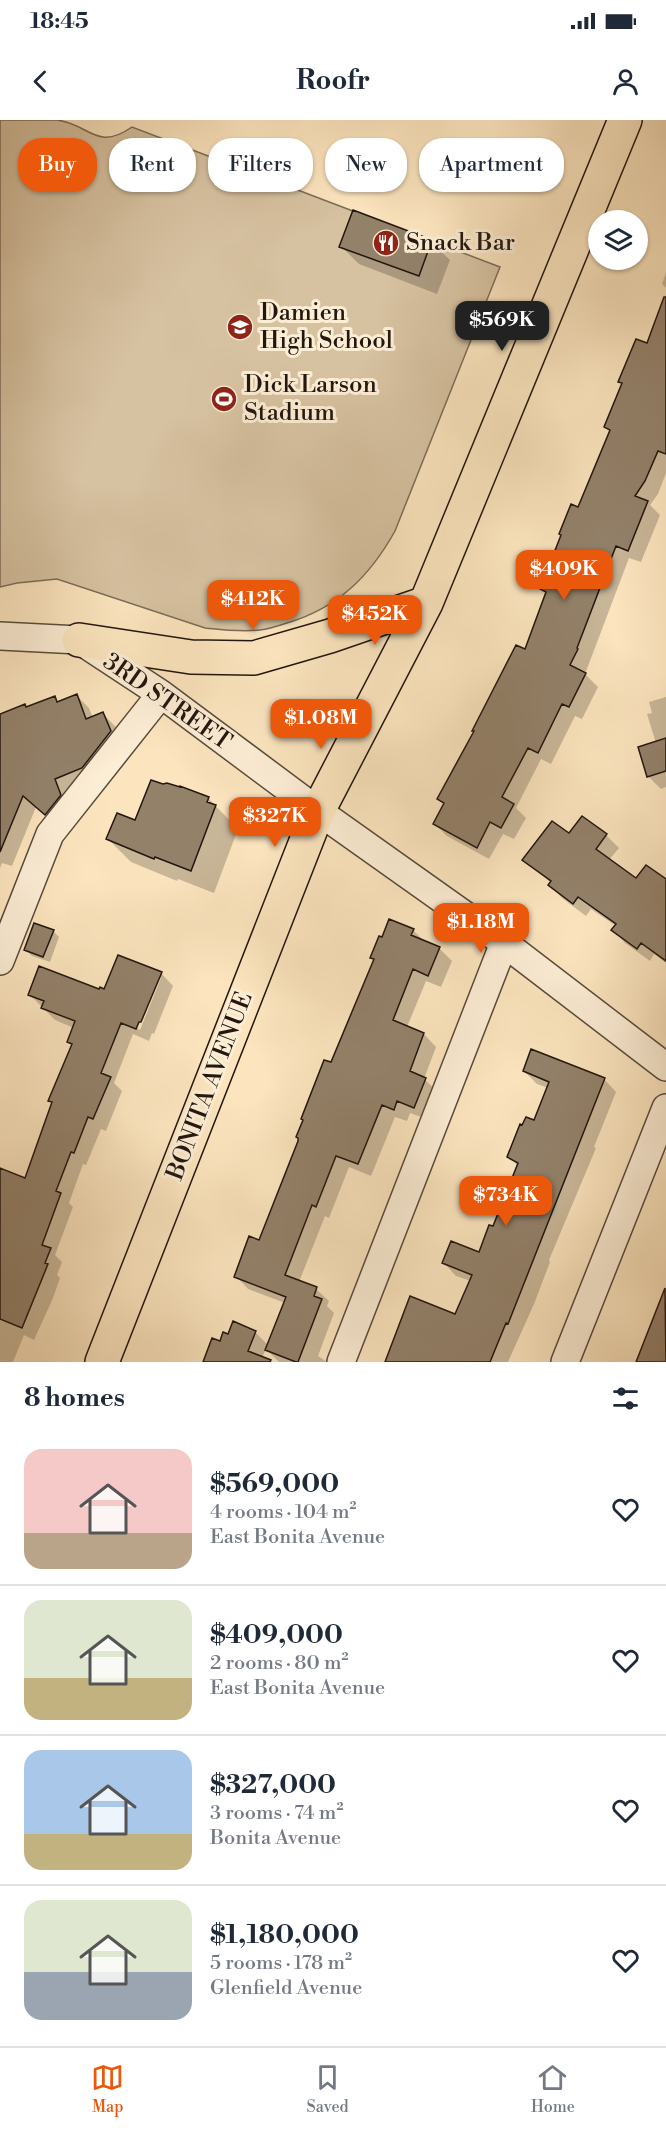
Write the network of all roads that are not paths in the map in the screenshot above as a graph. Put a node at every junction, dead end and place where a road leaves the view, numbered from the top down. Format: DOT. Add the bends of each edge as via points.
graph roads {
  1 [pos="625,120"];
  2 [pos="426,603"];
  3 [pos="0,636"];
  4 [pos="79,640"];
  5 [pos="160,694"];
  6 [pos="318,811"];
  7 [pos="504,943"];
  8 [pos="0,961"];
  9 [pos="666,1066"];
  10 [pos="666,1108"];
  11 [pos="102,1362"];
  12 [pos="341,1362"];
  13 [pos="565,1362"];
  1 -- 2 [label="main road, BONITA AVENUE"];
  2 -- 4 [label="main road" via="254,658 191,657"];
  2 -- 6 [label="main road, BONITA AVENUE"];
  3 -- 4 [label="street, 3RD STREET"];
  4 -- 5 [label="street, 3RD STREET"];
  5 -- 6 [label="street, 3RD STREET"];
  5 -- 8 [label="street" via="50,834"];
  6 -- 7 [label="street, 3RD STREET"];
  6 -- 11 [label="main road, BONITA AVENUE"];
  7 -- 9 [label="street, 3RD STREET"];
  7 -- 12 [label="street"];
  10 -- 13 [label="street"];
}
